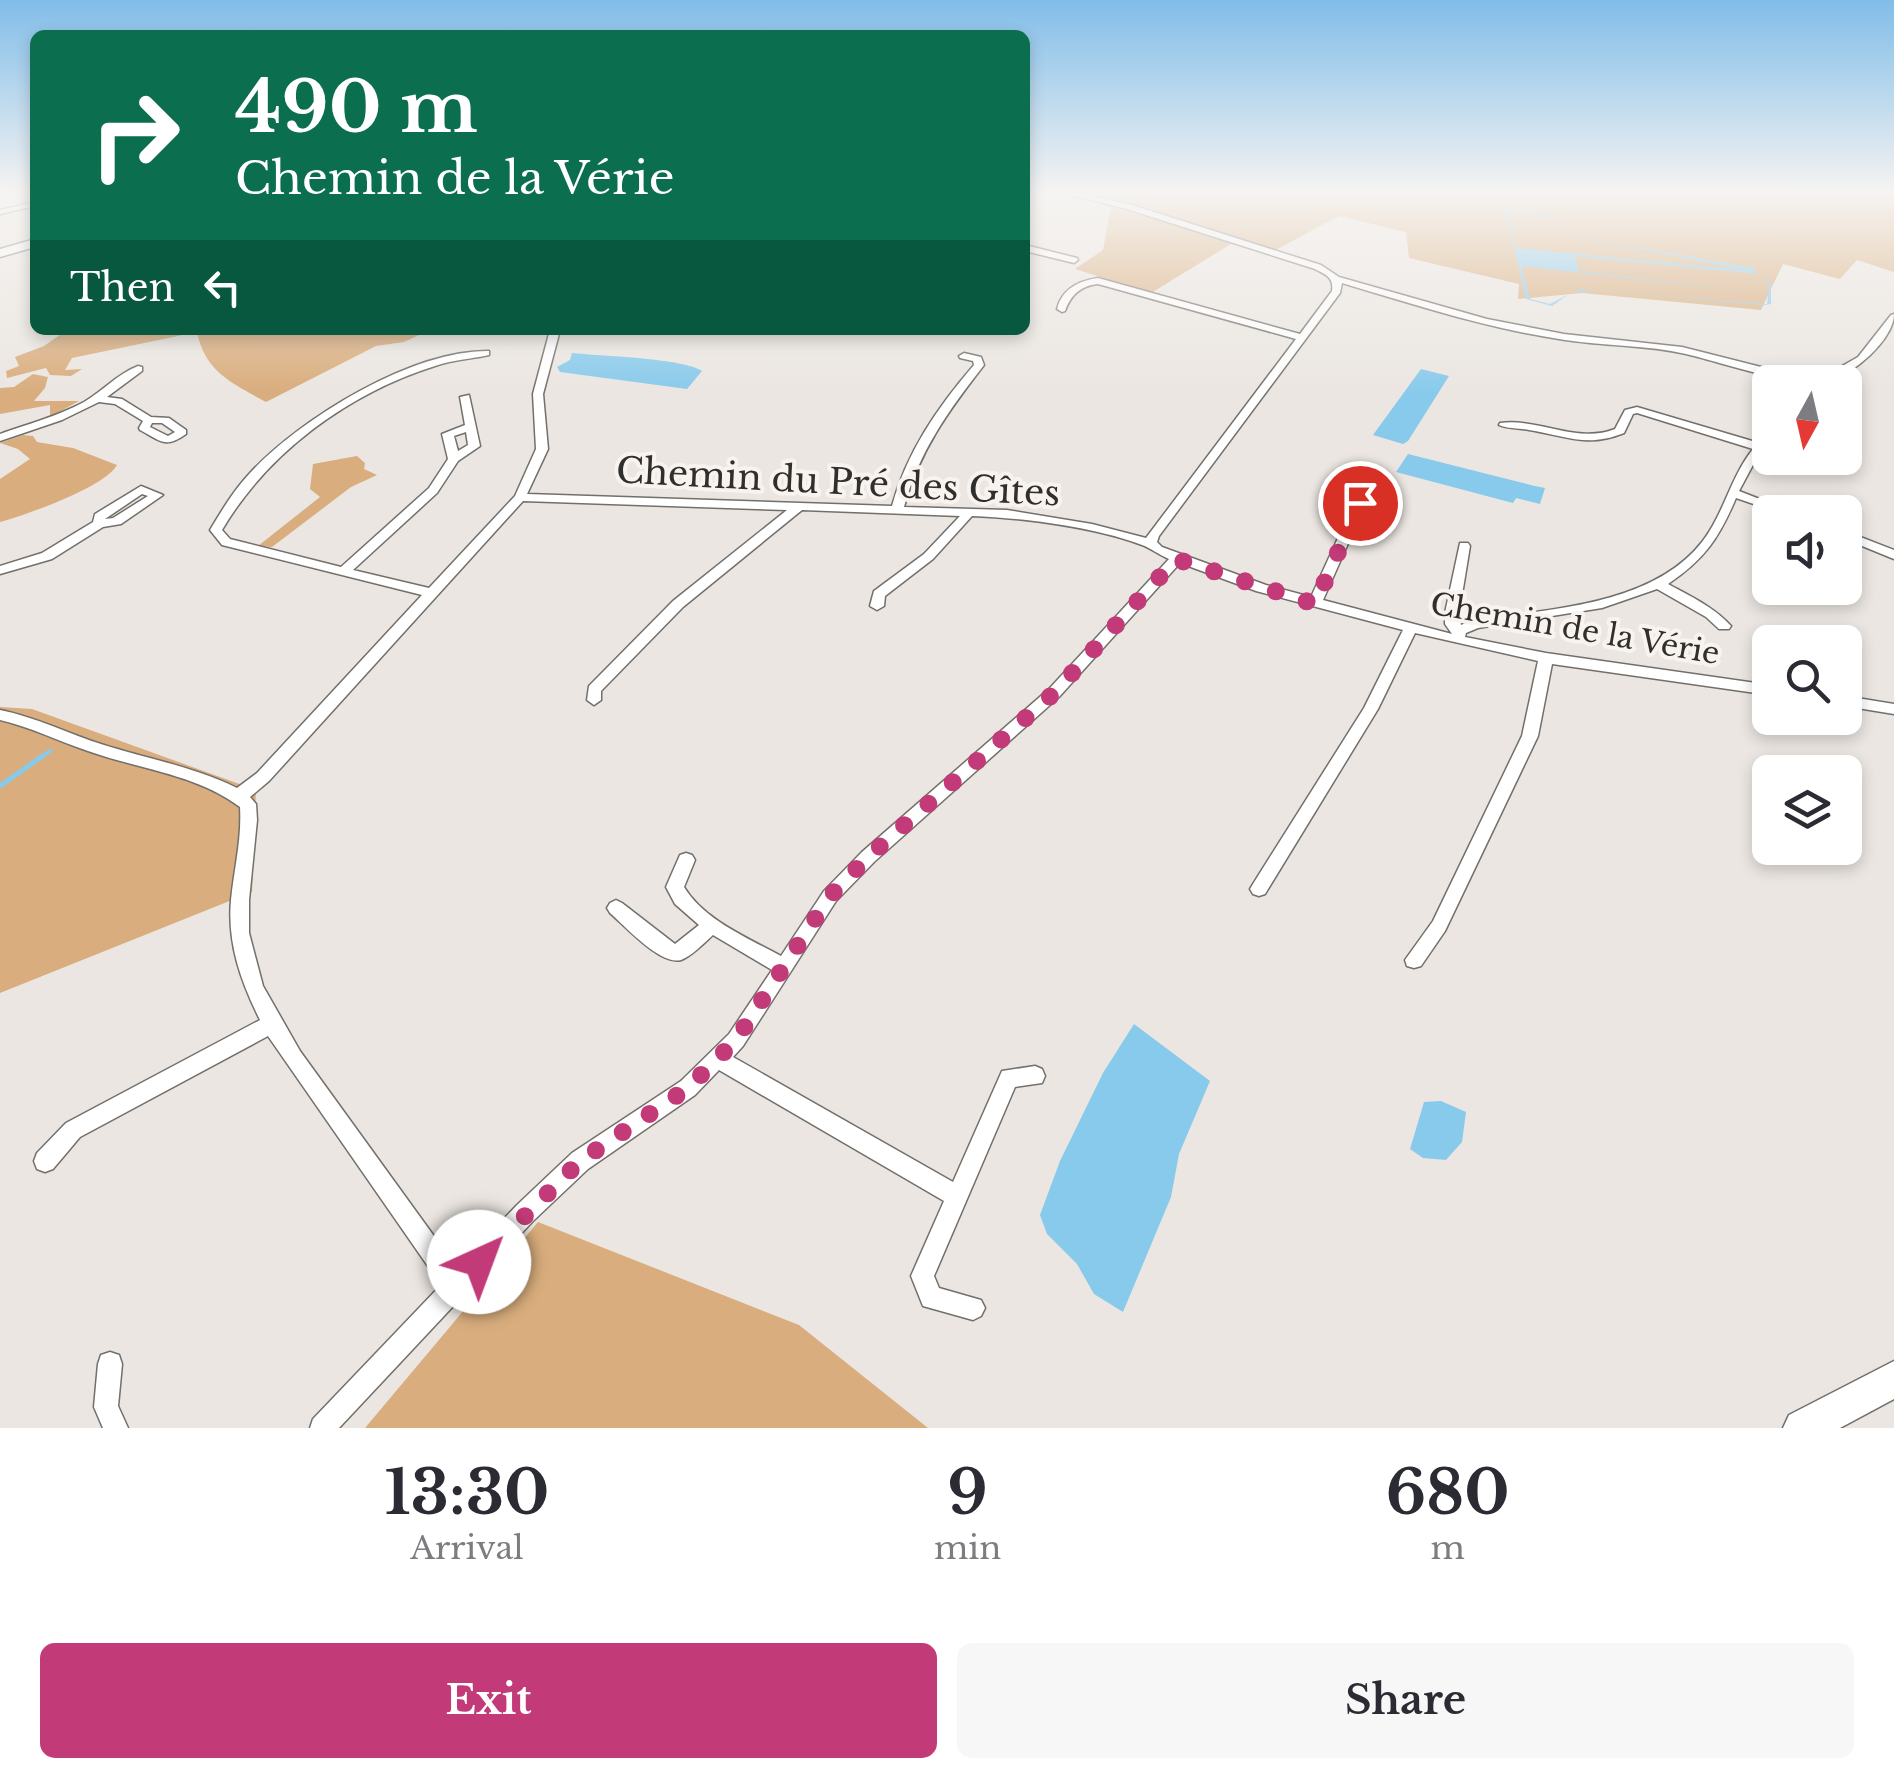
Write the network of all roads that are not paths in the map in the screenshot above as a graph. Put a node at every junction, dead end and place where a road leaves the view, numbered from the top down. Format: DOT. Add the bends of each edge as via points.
graph roads {
  1 [pos="1298,261"];
  2 [pos="1337,278"];
  3 [pos="1062,309"];
  4 [pos="1894,317"];
  5 [pos="554,335"];
  6 [pos="1300,337"];
  7 [pos="485,354"];
  8 [pos="964,356"];
  9 [pos="1851,365"];
  10 [pos="1752,367"];
  11 [pos="138,369"];
  12 [pos="465,397"];
  13 [pos="98,398"];
  14 [pos="149,420"];
  15 [pos="1504,425"];
  16 [pos="471,427"];
  17 [pos="0,438"];
  18 [pos="1752,440"];
  19 [pos="1752,458"];
  20 [pos="454,459"];
  21 [pos="1732,492"];
  22 [pos="520,496"];
  23 [pos="1357,496"];
  24 [pos="1752,499"];
  25 [pos="801,505"];
  26 [pos="897,509"];
  27 [pos="970,511"];
  28 [pos="99,524"];
  29 [pos="1862,542"];
  30 [pos="1151,543"];
  31 [pos="1464,546"];
  32 [pos="1894,555"];
  33 [pos="1176,559"];
  34 [pos="0,570"];
  35 [pos="343,572"];
  36 [pos="1656,583"];
  37 [pos="430,593"];
  38 [pos="1315,604"];
  39 [pos="877,606"];
  40 [pos="1724,626"];
  41 [pos="1411,628"];
  42 [pos="1458,635"];
  43 [pos="1546,658"];
  44 [pos="1752,687"];
  45 [pos="594,700"];
  46 [pos="1862,703"];
  47 [pos="1894,709"];
  48 [pos="0,715"];
  49 [pos="239,796"];
  50 [pos="686,860"];
  51 [pos="1259,889"];
  52 [pos="616,908"];
  53 [pos="712,924"];
  54 [pos="1414,960"];
  55 [pos="782,966"];
  56 [pos="271,1024"];
  57 [pos="718,1059"];
  58 [pos="1035,1076"];
  59 [pos="45,1160"];
  60 [pos="955,1195"];
  61 [pos="456,1286"];
  62 [pos="973,1308"];
  63 [pos="110,1364"];
  64 [pos="1894,1379"];
  65 [pos="116,1428"];
  66 [pos="322,1428"];
  67 [pos="1802,1428"];
  1 -- 2 [label="street"];
  2 -- 6 [label="street" via="1337,291"];
  2 -- 10 [label="street" via="1486,322 1682,350"];
  3 -- 6 [label="street" via="1080,285 1098,280"];
  4 -- 9 [label="street"];
  5 -- 22 [label="street" via="538,394 542,449"];
  6 -- 30 [label="street"];
  7 -- 35 [label="street" via="426,366 311,425 252,477 216,530 226,542"];
  8 -- 26 [label="street" via="980,364 912,460"];
  11 -- 13 [label="street"];
  12 -- 16 [label="street"];
  13 -- 14 [label="street" via="118,401"];
  13 -- 17 [label="street"];
  15 -- 18 [label="street" via="1601,437 1620,431 1637,410"];
  16 -- 20 [label="street" via="474,446"];
  16 -- 20 [label="street" via="448,434"];
  19 -- 21 [label="street"];
  20 -- 35 [label="street" via="433,490"];
  21 -- 24 [label="street"];
  21 -- 36 [label="street" via="1708,542"];
  22 -- 25 [label="street, Chemin du Pré des Gîtes"];
  22 -- 37 [label="street"];
  23 -- 38 [label="street" via="1360,503"];
  25 -- 26 [label="street, Chemin du Pré des Gîtes"];
  25 -- 45 [label="street" via="678,604 594,690"];
  26 -- 27 [label="street, Chemin du Pré des Gîtes"];
  27 -- 30 [label="street, Chemin du Pré des Gîtes" via="1051,520"];
  27 -- 39 [label="street" via="956,531 880,594"];
  28 -- 34 [label="street" via="46,556"];
  29 -- 32 [label="street"];
  30 -- 33 [label="street, Chemin de la Vérie"];
  31 -- 42 [label="street" via="1452,613"];
  33 -- 38 [label="street, Chemin de la Vérie"];
  33 -- 55 [label="street" via="1054,693 830,896"];
  35 -- 37 [label="street"];
  36 -- 40 [label="street"];
  36 -- 42 [label="street" via="1570,611 1475,624"];
  37 -- 49 [label="street"];
  38 -- 41 [label="street, Chemin de la Vérie"];
  41 -- 42 [label="street, Chemin de la Vérie"];
  41 -- 51 [label="street" via="1371,709"];
  42 -- 43 [label="street, Chemin de la Vérie"];
  43 -- 44 [label="street, Chemin de la Vérie"];
  43 -- 54 [label="street" via="1530,736 1439,926"];
  46 -- 47 [label="street"];
  48 -- 49 [label="street"];
  49 -- 56 [label="street" via="248,804 250,825 240,932"];
  50 -- 53 [label="street" via="675,886 678,896"];
  52 -- 53 [label="street" via="678,953"];
  53 -- 55 [label="street"];
  55 -- 57 [label="street"];
  56 -- 59 [label="street" via="72,1130"];
  56 -- 61 [label="street"];
  57 -- 60 [label="street"];
  57 -- 61 [label="street" via="688,1088 580,1161"];
  58 -- 60 [label="street" via="1009,1078"];
  60 -- 62 [label="street" via="922,1276 932,1298"];
  61 -- 66 [label="street"];
  63 -- 65 [label="street" via="106,1408"];
  64 -- 67 [label="main road"];
}
